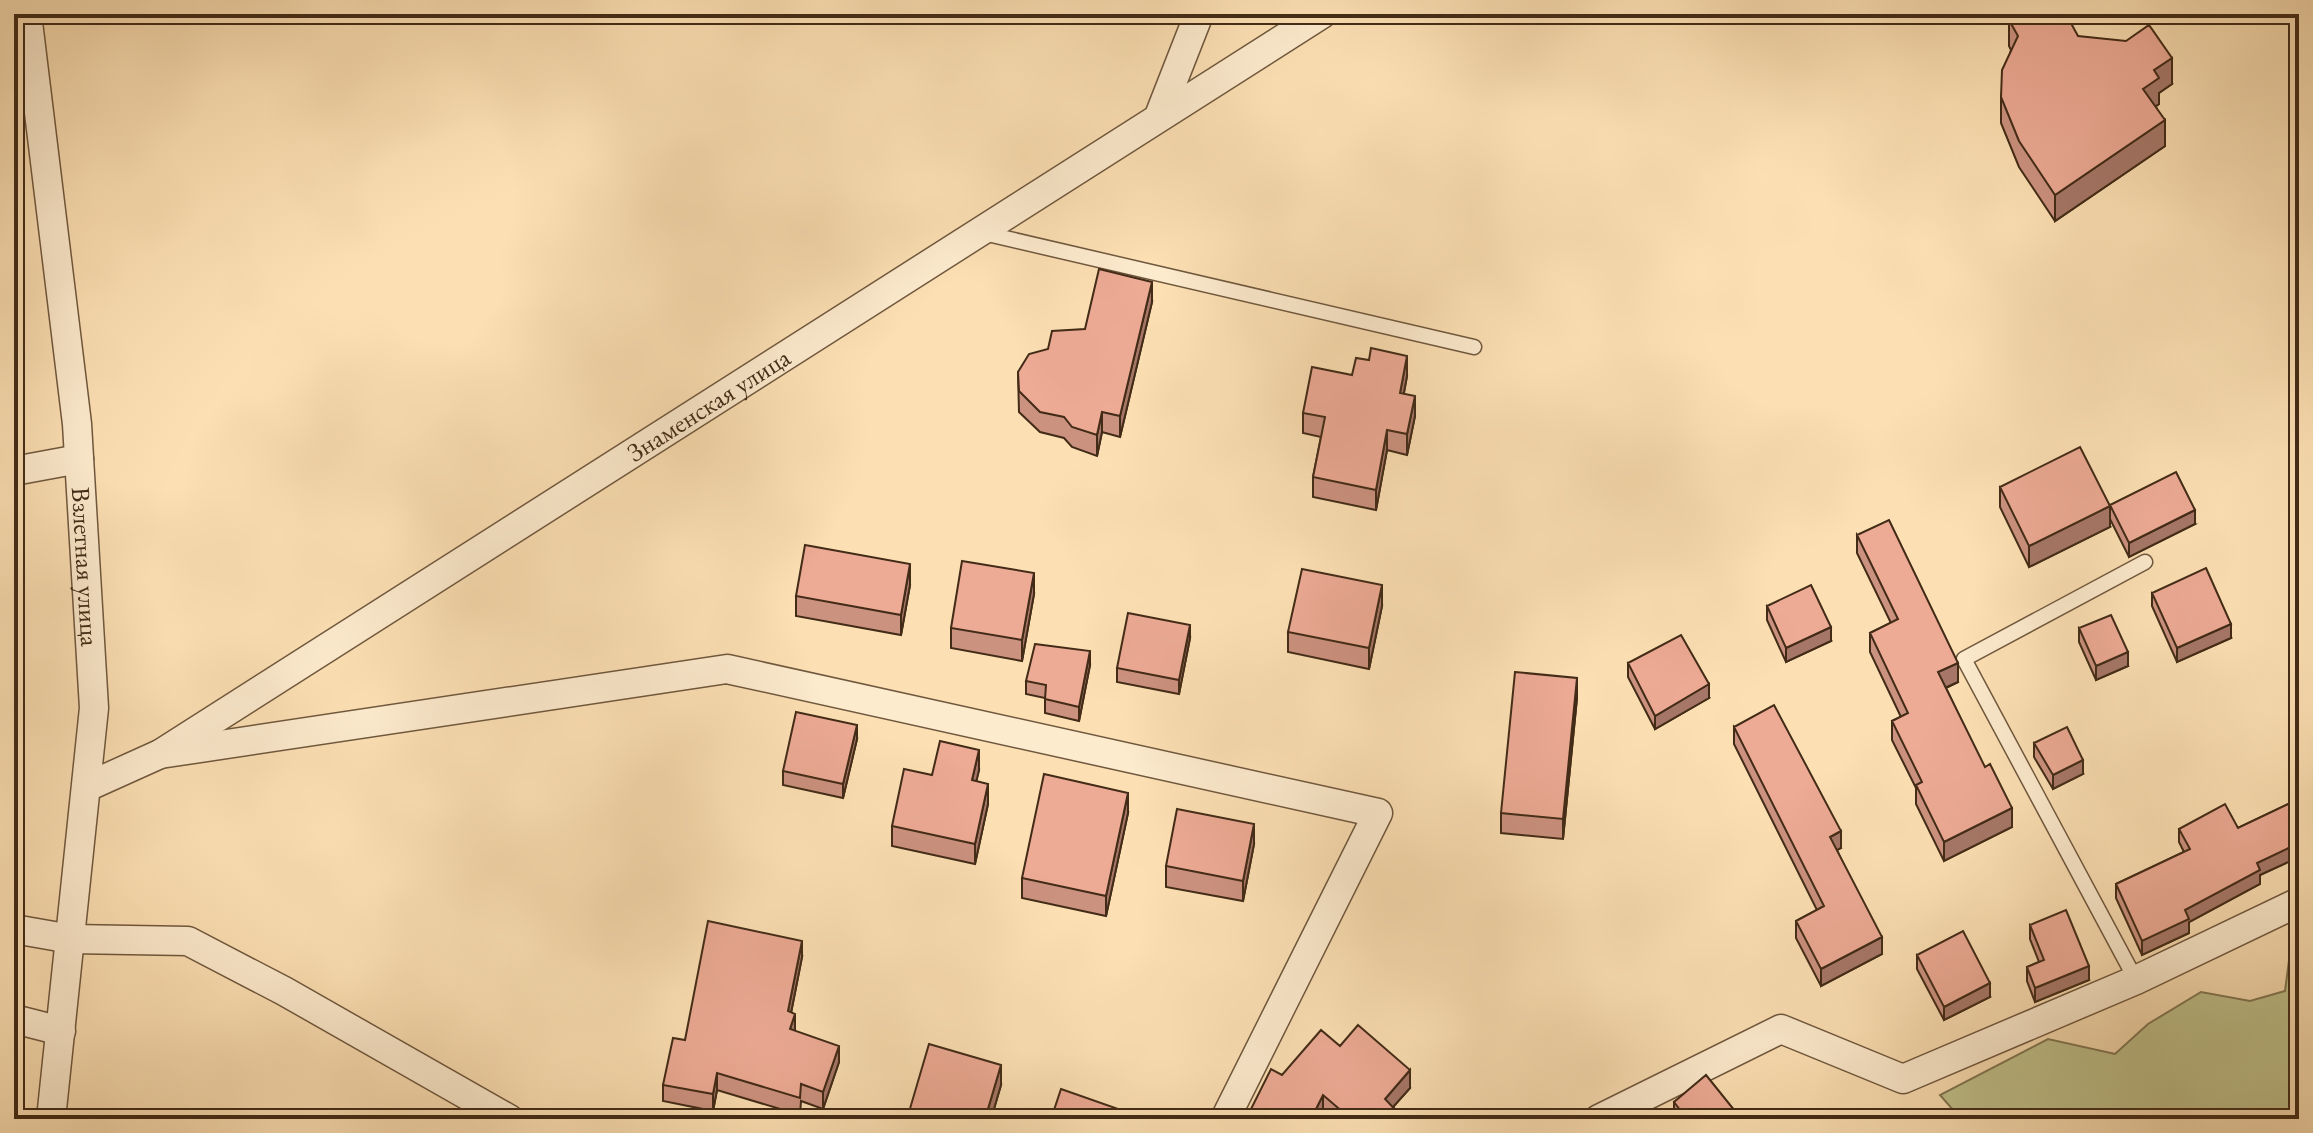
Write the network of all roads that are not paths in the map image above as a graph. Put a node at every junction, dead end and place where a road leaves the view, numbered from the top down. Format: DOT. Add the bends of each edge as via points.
graph roads {
  1 [pos="27,14"];
  2 [pos="1199,14"];
  3 [pos="1322,14"];
  4 [pos="1159,116"];
  5 [pos="977,232"];
  6 [pos="1474,347"];
  7 [pos="79,459"];
  8 [pos="14,471"];
  9 [pos="2145,562"];
  10 [pos="160,754"];
  11 [pos="89,786"];
  12 [pos="2299,902"];
  13 [pos="14,929"];
  14 [pos="71,939"];
  15 [pos="2136,980"];
  16 [pos="14,1019"];
  17 [pos="61,1031"];
  18 [pos="51,1119"];
  19 [pos="509,1119"];
  20 [pos="1225,1119"];
  21 [pos="1599,1119"];
  1 -- 7 [label="street, Взлетная улица"];
  2 -- 4 [label="street"];
  3 -- 4 [label="street, Знаменская улица"];
  4 -- 5 [label="street, Знаменская улица"];
  5 -- 6 [label="lane"];
  5 -- 10 [label="street, Знаменская улица"];
  7 -- 8 [label="street"];
  7 -- 11 [label="street, Взлетная улица" via="94,708"];
  9 -- 15 [label="lane" via="1964,659"];
  10 -- 11 [label="street, Знаменская улица"];
  10 -- 20 [label="street" via="727,669 1378,813"];
  11 -- 14 [label="street, Взлетная улица"];
  12 -- 15 [label="street"];
  13 -- 14 [label="street"];
  14 -- 17 [label="street, Взлетная улица"];
  14 -- 19 [label="street" via="188,941"];
  15 -- 21 [label="street" via="1903,1079 1781,1029"];
  16 -- 17 [label="street"];
  17 -- 18 [label="street, Взлетная улица"];
}
